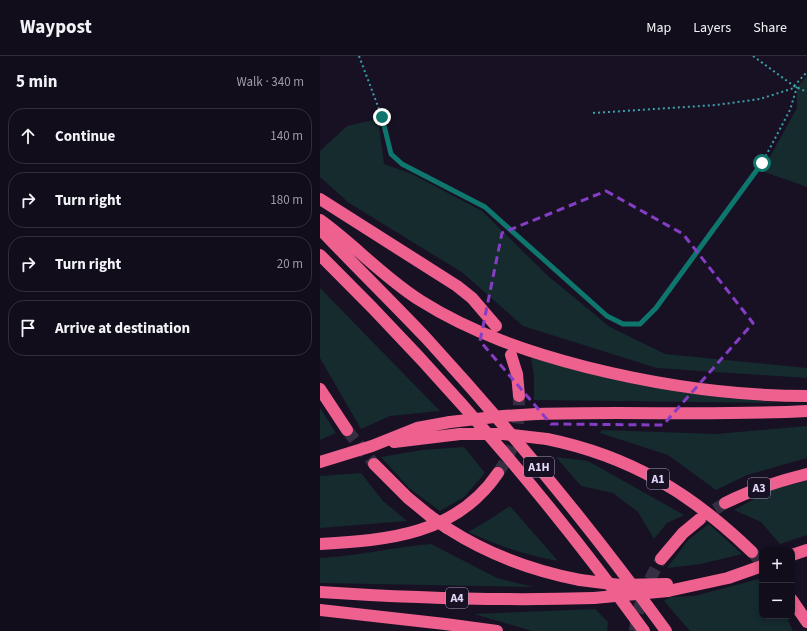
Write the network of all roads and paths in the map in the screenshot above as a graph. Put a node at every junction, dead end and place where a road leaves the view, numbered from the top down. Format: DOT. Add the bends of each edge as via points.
graph roads {
  1 [pos="359,56"];
  2 [pos="753,56"];
  3 [pos="807,72"];
  4 [pos="795,86"];
  5 [pos="807,92"];
  6 [pos="594,113"];
  7 [pos="320,199"];
  8 [pos="320,220"];
  9 [pos="320,229"];
  10 [pos="320,255"];
  11 [pos="496,326"];
  12 [pos="511,355"];
  13 [pos="320,390"];
  14 [pos="519,396"];
  15 [pos="807,396"];
  16 [pos="807,411"];
  17 [pos="347,430"];
  18 [pos="372,446"];
  19 [pos="320,462"];
  20 [pos="374,464"];
  21 [pos="498,474"];
  22 [pos="807,474"];
  23 [pos="725,503"];
  24 [pos="700,519"];
  25 [pos="320,544"];
  26 [pos="807,550"];
  27 [pos="752,552"];
  28 [pos="795,554"];
  29 [pos="661,559"];
  30 [pos="759,564"];
  31 [pos="759,567"];
  32 [pos="668,587"];
  33 [pos="320,592"];
  34 [pos="795,604"];
  35 [pos="320,610"];
  36 [pos="807,622"];
  37 [pos="497,631"];
  38 [pos="644,631"];
  39 [pos="666,631"];
  1 -- 4 [label="path" via="382,117 391,154 402,164 485,207 607,316 623,324 640,324 656,308 762,163 790,110"];
  2 -- 4 [label="path"];
  3 -- 4 [label="path"];
  4 -- 5 [label="path"];
  4 -- 6 [label="path" via="760,99 716,105"];
  7 -- 11 [label="highway" via="457,286 472,298"];
  8 -- 15 [label="highway" via="403,289 446,315 494,338 573,363 643,380 717,391"];
  9 -- 39 [label="highway, A1H" via="426,338 492,412 574,510"];
  10 -- 38 [label="highway, A1H" via="392,327 478,422 569,532"];
  12 -- 14 [label="highway" via="517,374"];
  13 -- 17 [label="highway"];
  16 -- 18 [label="highway, bridge" via="726,414 587,412 503,416 417,428"];
  18 -- 19 [label="highway, A1"];
  18 -- 27 [label="highway, A1, bridge" via="460,434 503,434 547,439 588,449 614,458 666,483 713,516"];
  20 -- 32 [label="highway, bridge" via="430,516 472,543 513,562 580,580"];
  21 -- 25 [label="highway" via="463,510 436,524 408,534"];
  22 -- 23 [label="highway, A3" via="768,485"];
  24 -- 29 [label="highway" via="683,533"];
  26 -- 28 [label="highway"];
  30 -- 32 [label="highway"];
  31 -- 32 [label="highway, A4" via="728,578"];
  32 -- 33 [label="highway, A4, bridge" via="594,598 480,599"];
  34 -- 36 [label="highway"];
  35 -- 37 [label="highway"];
}
